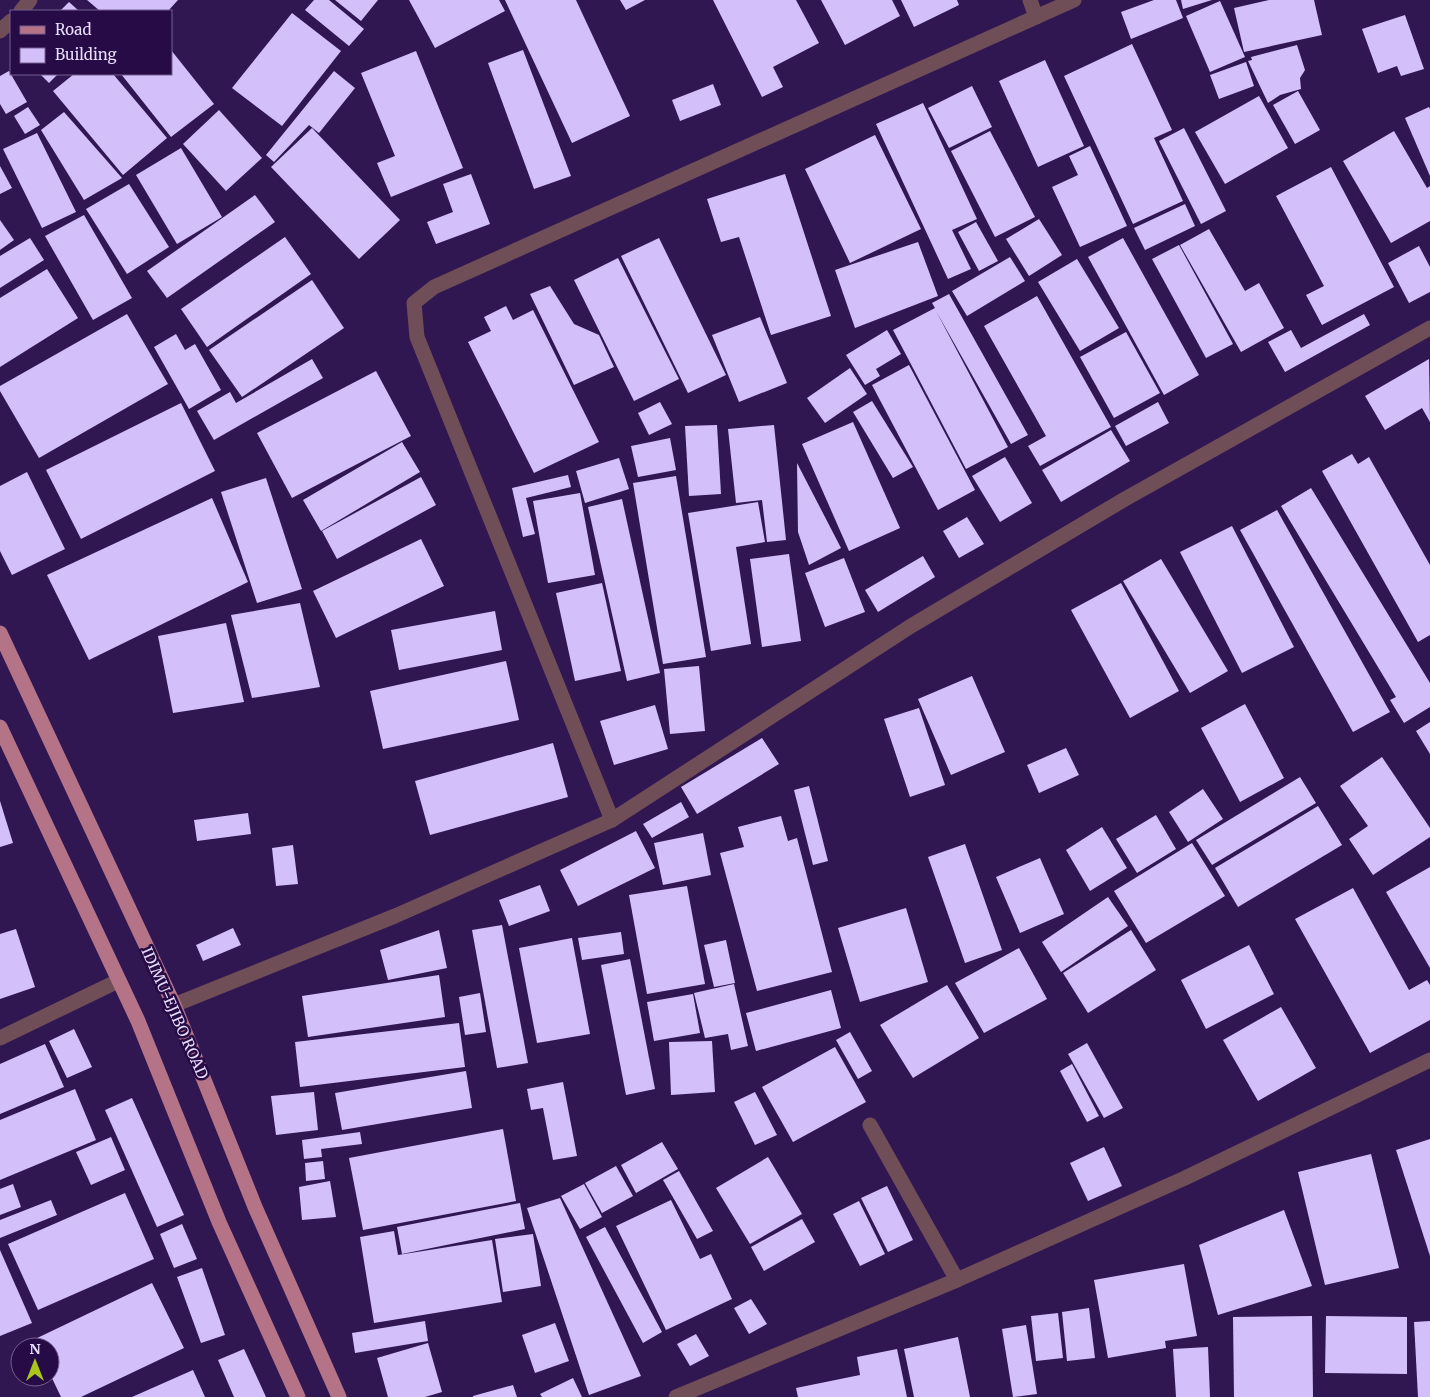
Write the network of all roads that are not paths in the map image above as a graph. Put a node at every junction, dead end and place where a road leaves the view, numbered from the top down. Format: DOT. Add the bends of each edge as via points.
graph roads {
  1 [pos="30,0"];
  2 [pos="1030,0"];
  3 [pos="1074,0"];
  4 [pos="22,10"];
  5 [pos="1036,17"];
  6 [pos="10,21"];
  7 [pos="0,32"];
  8 [pos="1430,328"];
  9 [pos="0,633"];
  10 [pos="0,727"];
  11 [pos="612,820"];
  12 [pos="118,981"];
  13 [pos="174,1005"];
  14 [pos="0,1038"];
  15 [pos="1430,1060"];
  16 [pos="870,1125"];
  17 [pos="956,1280"];
  18 [pos="298,1397"];
  19 [pos="339,1397"];
  20 [pos="676,1397"];
  1 -- 4 [label="street"];
  2 -- 5 [label="street"];
  3 -- 5 [label="street"];
  5 -- 11 [label="street" via="434,287 414,303 417,337"];
  6 -- 7 [label="street"];
  8 -- 11 [label="street" via="1125,499 911,626"];
  9 -- 13 [label="main road, IDIMU-EJIBO ROAD"];
  10 -- 12 [label="main road"];
  11 -- 13 [label="street" via="396,916"];
  12 -- 14 [label="street"];
  12 -- 18 [label="main road" via="138,1021 219,1222"];
  13 -- 19 [label="main road, IDIMU-EJIBO ROAD" via="255,1207"];
  15 -- 17 [label="street" via="1185,1178"];
  16 -- 17 [label="street"];
  17 -- 20 [label="street"];
}
